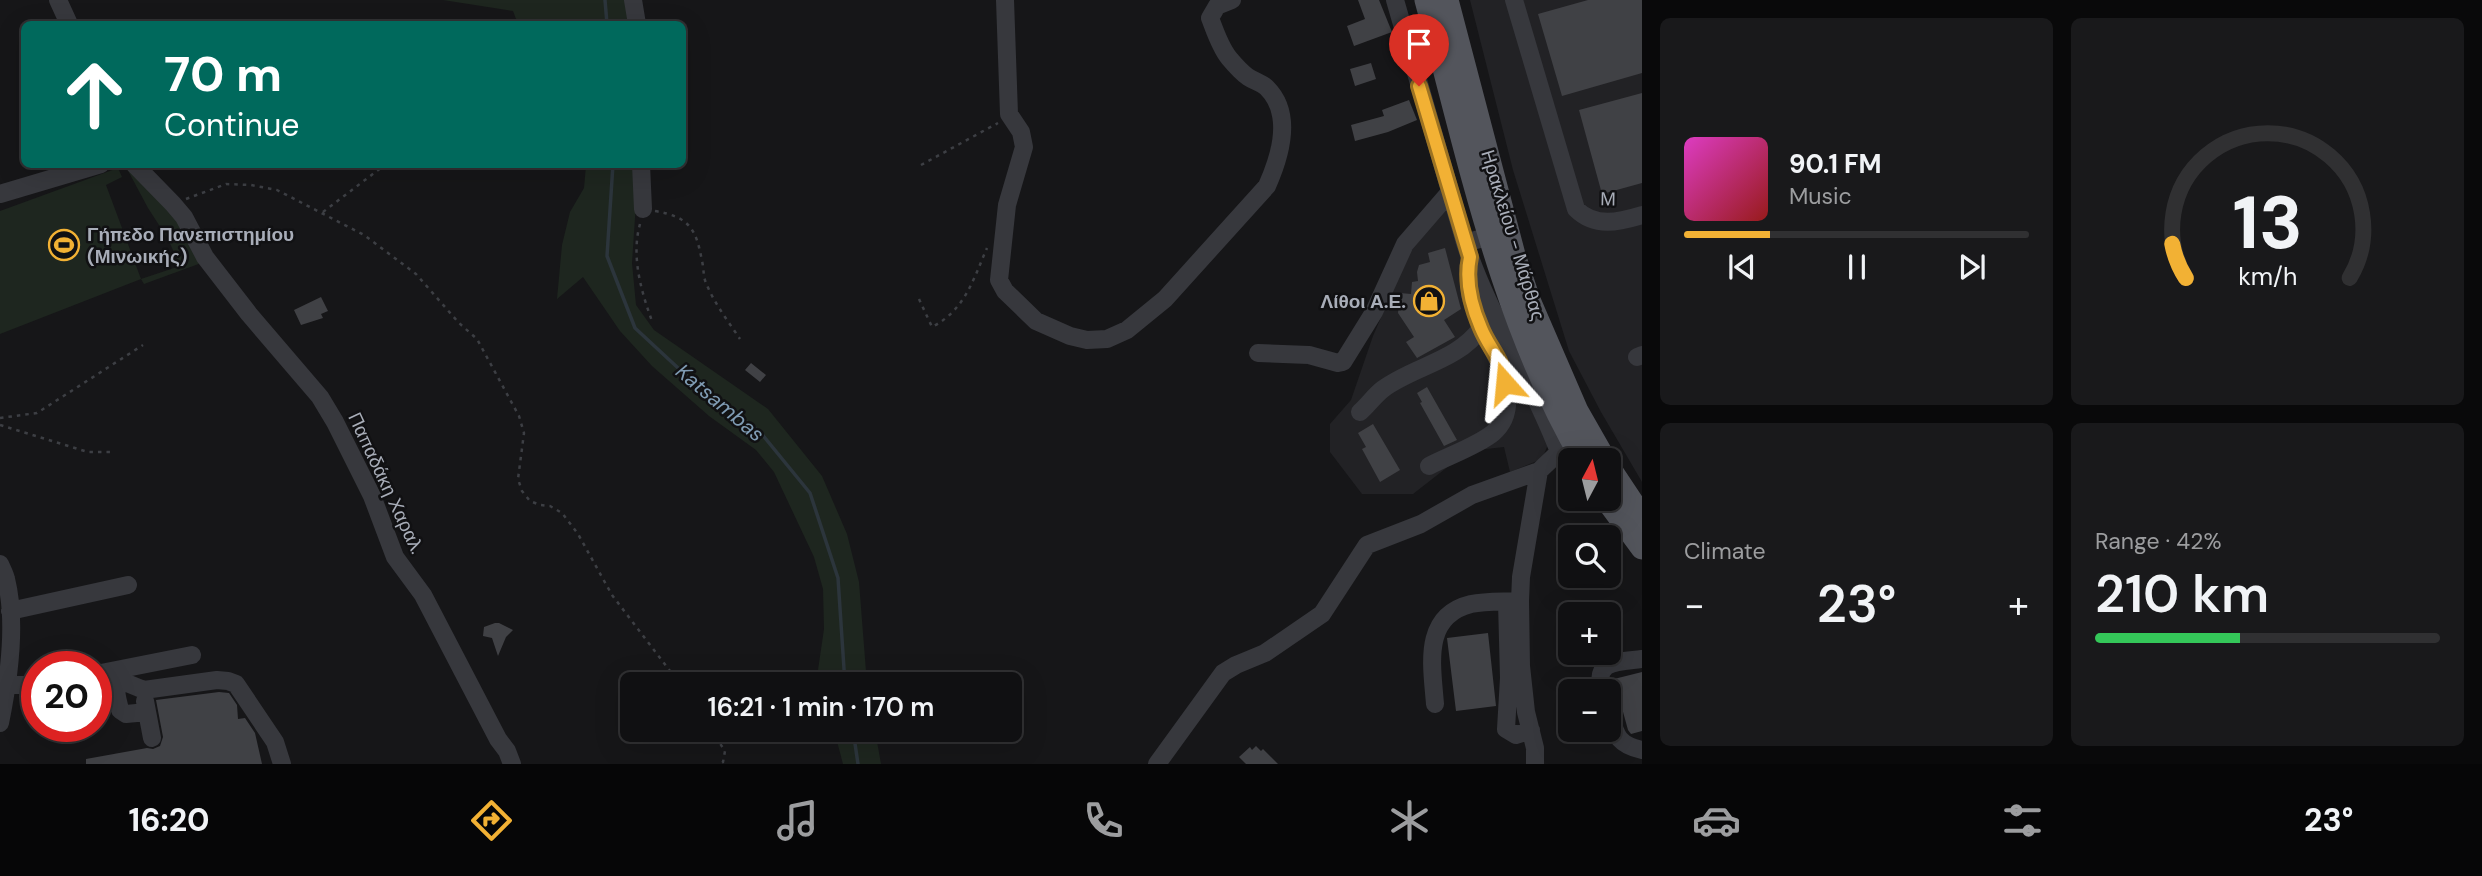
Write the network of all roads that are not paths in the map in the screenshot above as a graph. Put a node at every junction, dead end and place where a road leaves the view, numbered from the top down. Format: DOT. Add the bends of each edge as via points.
graph roads {
  1 [pos="58,0"];
  2 [pos="633,0"];
  3 [pos="1005,0"];
  4 [pos="1232,0"];
  5 [pos="1395,0"];
  6 [pos="1426,0"];
  7 [pos="1447,0"];
  8 [pos="1514,0"];
  9 [pos="68,21"];
  10 [pos="636,21"];
  11 [pos="88,168"];
  12 [pos="138,168"];
  13 [pos="641,168"];
  14 [pos="1450,192"];
  15 [pos="0,194"];
  16 [pos="1642,202"];
  17 [pos="643,209"];
  18 [pos="1637,219"];
  19 [pos="1490,236"];
  20 [pos="1467,250"];
  21 [pos="1481,328"];
  22 [pos="1258,354"];
  23 [pos="1360,412"];
  24 [pos="1576,448"];
  25 [pos="1598,448"];
  26 [pos="1429,466"];
  27 [pos="1539,471"];
  28 [pos="1621,486"];
  29 [pos="1615,511"];
  30 [pos="1642,517"];
  31 [pos="1642,548"];
  32 [pos="0,564"];
  33 [pos="128,585"];
  34 [pos="1514,601"];
  35 [pos="10,611"];
  36 [pos="192,655"];
  37 [pos="1642,659"];
  38 [pos="112,675"];
  39 [pos="121,675"];
  40 [pos="1600,679"];
  41 [pos="4,686"];
  42 [pos="144,691"];
  43 [pos="1435,704"];
  44 [pos="147,712"];
  45 [pos="0,723"];
  46 [pos="152,738"];
  47 [pos="1621,742"];
  48 [pos="1642,750"];
  49 [pos="282,764"];
  50 [pos="512,764"];
  51 [pos="1157,764"];
  52 [pos="1535,764"];
  1 -- 9 [label="street"];
  2 -- 10 [label="street"];
  3 -- 4 [label="street" via="1011,117 1024,147 1007,205 999,280 1036,321 1087,340 1107,339 1127,330 1166,299 1267,186 1273,172 1282,134 1281,112 1265,86 1246,76 1227,57 1210,18 1217,6"];
  5 -- 14 [label="street"];
  6 -- 19 [label="main road, Ηρακλείου - Μάρθας"];
  7 -- 25 [label="main road, Ηρακλείου - Μάρθας" via="1529,300 1565,387"];
  8 -- 18 [label="street, Μ" via="1576,209 1602,223"];
  11 -- 15 [label="street"];
  12 -- 50 [label="street, Παπαδάκη Χαραλ." via="184,217 205,257 320,397 372,496 395,556 423,595"];
  13 -- 17 [label="street"];
  14 -- 20 [label="street"];
  14 -- 22 [label="street" via="1405,244 1374,312 1343,362 1309,355"];
  16 -- 18 [label="street"];
  19 -- 20 [label="street"];
  19 -- 24 [label="main road, Ηρακλείου - Μάρθας" via="1523,333"];
  20 -- 21 [label="street" via="1468,285"];
  20 -- 27 [label="street" via="1559,452"];
  21 -- 23 [label="street" via="1472,340 1383,389"];
  21 -- 26 [label="street" via="1504,373 1504,421 1492,434"];
  27 -- 34 [label="street"];
  27 -- 51 [label="street" via="1472,495 1421,524 1367,545 1322,614 1265,653 1223,673"];
  28 -- 30 [label="main road"];
  29 -- 31 [label="main road"];
  32 -- 35 [label="street"];
  33 -- 35 [label="street"];
  34 -- 43 [label="street" via="1472,604 1450,612 1437,625 1432,660"];
  34 -- 52 [label="street"];
  35 -- 41 [label="street"];
  36 -- 39 [label="street"];
  37 -- 40 [label="street" via="1611,663"];
  38 -- 39 [label="street"];
  39 -- 42 [label="street"];
  39 -- 44 [label="street" via="116,689 120,710 126,714"];
  41 -- 45 [label="street"];
  42 -- 44 [label="street"];
  42 -- 49 [label="street" via="217,680 236,684 275,742"];
  44 -- 46 [label="street"];
  47 -- 48 [label="street"];
}
